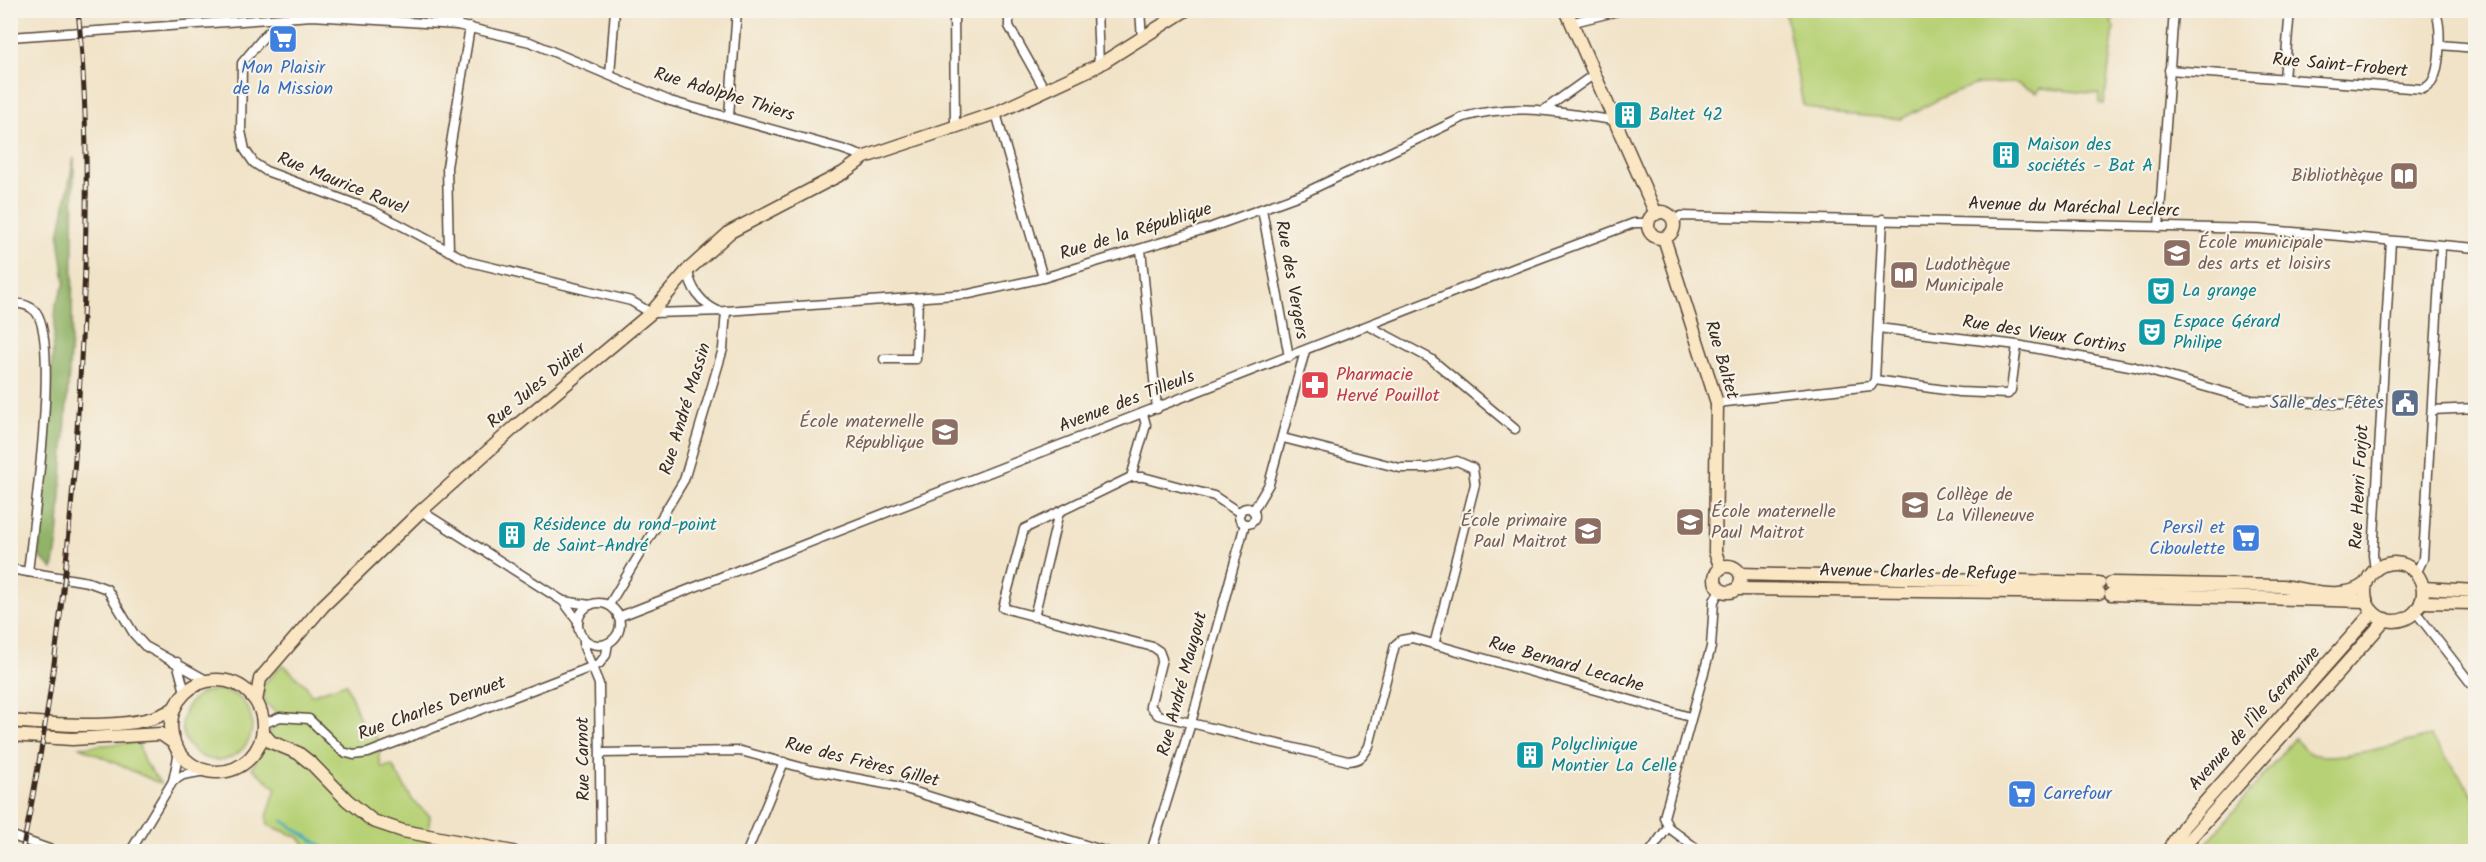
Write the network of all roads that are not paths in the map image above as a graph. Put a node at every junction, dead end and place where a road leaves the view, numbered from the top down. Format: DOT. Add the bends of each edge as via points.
graph roads {
  1 [pos="458,10"];
  2 [pos="615,10"];
  3 [pos="737,10"];
  4 [pos="954,10"];
  5 [pos="1009,10"];
  6 [pos="1097,10"];
  7 [pos="1140,10"];
  8 [pos="1186,10"];
  9 [pos="1622,10"];
  10 [pos="2174,10"];
  11 [pos="2290,10"];
  12 [pos="2434,10"];
  13 [pos="382,15"];
  14 [pos="1568,16"];
  15 [pos="457,25"];
  16 [pos="470,27"];
  17 [pos="267,33"];
  18 [pos="10,37"];
  19 [pos="1142,39"];
  20 [pos="2440,45"];
  21 [pos="2475,48"];
  22 [pos="1099,64"];
  23 [pos="2169,70"];
  24 [pos="610,75"];
  25 [pos="1593,75"];
  26 [pos="2284,78"];
  27 [pos="1045,90"];
  28 [pos="1544,110"];
  29 [pos="996,113"];
  30 [pos="729,116"];
  31 [pos="1613,120"];
  32 [pos="955,128"];
  33 [pos="865,157"];
  34 [pos="1262,209"];
  35 [pos="1652,218"];
  36 [pos="1677,218"];
  37 [pos="1883,219"];
  38 [pos="2159,227"];
  39 [pos="1664,238"];
  40 [pos="2391,241"];
  41 [pos="2441,246"];
  42 [pos="2475,248"];
  43 [pos="1141,249"];
  44 [pos="449,251"];
  45 [pos="688,270"];
  46 [pos="1043,278"];
  47 [pos="918,299"];
  48 [pos="10,302"];
  49 [pos="722,311"];
  50 [pos="651,313"];
  51 [pos="1369,326"];
  52 [pos="1878,328"];
  53 [pos="2017,345"];
  54 [pos="1305,351"];
  55 [pos="1289,357"];
  56 [pos="884,359"];
  57 [pos="1875,380"];
  58 [pos="1718,403"];
  59 [pos="2380,406"];
  60 [pos="2475,408"];
  61 [pos="1157,409"];
  62 [pos="2432,410"];
  63 [pos="1143,414"];
  64 [pos="1515,429"];
  65 [pos="1282,438"];
  66 [pos="1131,477"];
  67 [pos="421,511"];
  68 [pos="1253,511"];
  69 [pos="1059,513"];
  70 [pos="1239,513"];
  71 [pos="1245,524"];
  72 [pos="1721,568"];
  73 [pos="10,569"];
  74 [pos="2475,569"];
  75 [pos="2375,570"];
  76 [pos="28,572"];
  77 [pos="1740,574"];
  78 [pos="2416,574"];
  79 [pos="2366,583"];
  80 [pos="2105,588"];
  81 [pos="2422,588"];
  82 [pos="1737,589"];
  83 [pos="1720,590"];
  84 [pos="2475,595"];
  85 [pos="563,601"];
  86 [pos="2366,601"];
  87 [pos="590,605"];
  88 [pos="609,605"];
  89 [pos="2418,607"];
  90 [pos="2373,612"];
  91 [pos="618,616"];
  92 [pos="1034,616"];
  93 [pos="2386,619"];
  94 [pos="578,621"];
  95 [pos="584,639"];
  96 [pos="608,643"];
  97 [pos="1434,645"];
  98 [pos="177,662"];
  99 [pos="593,667"];
  100 [pos="260,679"];
  101 [pos="208,681"];
  102 [pos="237,684"];
  103 [pos="2475,690"];
  104 [pos="185,692"];
  105 [pos="256,702"];
  106 [pos="174,708"];
  107 [pos="1690,717"];
  108 [pos="10,721"];
  109 [pos="1191,723"];
  110 [pos="263,728"];
  111 [pos="10,735"];
  112 [pos="177,747"];
  113 [pos="601,753"];
  114 [pos="784,762"];
  115 [pos="205,771"];
  116 [pos="173,782"];
  117 [pos="1668,828"];
  118 [pos="10,836"];
  119 [pos="57,852"];
  120 [pos="130,852"];
  121 [pos="513,852"];
  122 [pos="601,852"];
  123 [pos="747,852"];
  124 [pos="1108,852"];
  125 [pos="1151,852"];
  126 [pos="1650,852"];
  127 [pos="1701,852"];
  128 [pos="2167,852"];
  129 [pos="2178,852"];
  1 -- 15 [label="street"];
  2 -- 24 [label="street"];
  3 -- 30 [label="street"];
  4 -- 32 [label="street"];
  5 -- 27 [label="street" via="1009,26"];
  6 -- 22 [label="street"];
  7 -- 19 [label="street"];
  8 -- 19 [label="street"];
  9 -- 14 [label="street"];
  10 -- 23 [label="street"];
  11 -- 26 [label="street"];
  12 -- 20 [label="street, Rue Saint-Frobert"];
  13 -- 15 [label="street, Rue Adolphe Thiers"];
  13 -- 18 [label="street, Rue Adolphe Thiers" via="312,16"];
  14 -- 25 [label="street"];
  15 -- 16 [label="street, Rue Adolphe Thiers"];
  16 -- 24 [label="street, Rue Adolphe Thiers" via="530,42"];
  16 -- 44 [label="street" via="447,167"];
  17 -- 44 [label="street, Rue Maurice Ravel" via="242,63 241,131 245,150 254,163 374,211"];
  19 -- 22 [label="street"];
  20 -- 21 [label="street"];
  20 -- 26 [label="street, Rue Saint-Frobert" via="2434,78 2423,89"];
  22 -- 27 [label="street"];
  23 -- 26 [label="street, Rue Saint-Frobert"];
  23 -- 38 [label="street"];
  24 -- 30 [label="street, Rue Adolphe Thiers" via="670,101"];
  25 -- 28 [label="street"];
  25 -- 31 [label="street"];
  27 -- 29 [label="street"];
  28 -- 31 [label="street, Rue de la République"];
  28 -- 34 [label="street, Rue de la République" via="1487,110 1464,117"];
  29 -- 32 [label="street"];
  29 -- 46 [label="street"];
  30 -- 33 [label="street, Rue Adolphe Thiers"];
  31 -- 35 [label="street"];
  32 -- 33 [label="street"];
  33 -- 45 [label="street, Rue Jules Didier" via="843,173 730,232"];
  34 -- 43 [label="street, Rue de la République"];
  34 -- 55 [label="street, Rue des Vergers"];
  35 -- 36 [label="street" via="1664,213"];
  35 -- 39 [label="street" via="1652,234"];
  35 -- 51 [label="street, Avenue des Tilleuls"];
  36 -- 37 [label="street, Avenue du Maréchal Leclerc"];
  36 -- 39 [label="street"];
  37 -- 38 [label="street, Avenue du Maréchal Leclerc"];
  37 -- 52 [label="street"];
  38 -- 40 [label="street, Avenue du Maréchal Leclerc" via="2259,229"];
  39 -- 58 [label="street, Rue Baltet"];
  40 -- 41 [label="street, Avenue du Maréchal Leclerc"];
  40 -- 59 [label="street, Rue Henri Forjot"];
  41 -- 42 [label="street, Avenue du Maréchal Leclerc"];
  41 -- 62 [label="street"];
  43 -- 46 [label="street, Rue de la République"];
  43 -- 61 [label="street"];
  44 -- 50 [label="street, Rue Maurice Ravel" via="470,262 632,301"];
  45 -- 49 [label="street" via="690,284 704,302"];
  45 -- 50 [label="street, Rue Jules Didier"];
  46 -- 47 [label="street, Rue de la République" via="969,294"];
  47 -- 49 [label="street, Rue de la République"];
  47 -- 56 [label="street" via="916,359"];
  48 -- 76 [label="street" via="27,305 36,312 44,329 46,369"];
  49 -- 50 [label="street, Rue de la République"];
  49 -- 88 [label="street, Rue André Massin" via="723,349 684,480"];
  50 -- 67 [label="street, Rue Jules Didier"];
  51 -- 54 [label="street, Avenue des Tilleuls"];
  51 -- 64 [label="street" via="1431,359"];
  52 -- 53 [label="street, Rue des Vieux Cortins"];
  52 -- 57 [label="street"];
  53 -- 57 [label="street" via="2008,394 1959,392"];
  53 -- 59 [label="street, Rue des Vieux Cortins" via="2135,367 2252,400"];
  54 -- 55 [label="street, Avenue des Tilleuls"];
  54 -- 65 [label="street"];
  55 -- 61 [label="street, Avenue des Tilleuls"];
  57 -- 58 [label="street" via="1863,388"];
  58 -- 72 [label="street, Rue Baltet" via="1715,552"];
  59 -- 75 [label="street, Rue Henri Forjot"];
  60 -- 62 [label="street"];
  61 -- 63 [label="street, Avenue des Tilleuls"];
  62 -- 78 [label="street" via="2423,559"];
  63 -- 66 [label="street" via="1146,425"];
  63 -- 91 [label="street, Avenue des Tilleuls"];
  65 -- 68 [label="street" via="1269,484"];
  65 -- 97 [label="street" via="1400,468 1427,468 1457,461 1473,468 1475,484"];
  66 -- 69 [label="street"];
  66 -- 70 [label="street" via="1214,496"];
  67 -- 85 [label="street"];
  67 -- 100 [label="street, Rue Jules Didier" via="323,606"];
  68 -- 70 [label="street"];
  68 -- 71 [label="street" via="1253,521"];
  69 -- 92 [label="street"];
  69 -- 92 [label="street" via="1024,529 1002,608"];
  70 -- 71 [label="street"];
  71 -- 109 [label="street, Rue André Maugout"];
  72 -- 77 [label="street" via="1734,567"];
  72 -- 83 [label="street" via="1714,579"];
  73 -- 76 [label="street"];
  74 -- 84 [label="street"];
  75 -- 78 [label="street" via="2383,565 2401,564"];
  75 -- 79 [label="street"];
  76 -- 98 [label="street" via="108,589 140,640"];
  77 -- 80 [label="street, Avenue Charles de Refuge"];
  77 -- 82 [label="street"];
  78 -- 81 [label="street"];
  79 -- 80 [label="street, Avenue Charles de Refuge" via="2358,590 2345,592 2299,591 2282,586"];
  79 -- 86 [label="street"];
  80 -- 82 [label="street, Avenue Charles de Refuge"];
  80 -- 86 [label="street, Avenue Charles de Refuge"];
  81 -- 84 [label="street"];
  81 -- 89 [label="street"];
  82 -- 83 [label="street"];
  83 -- 107 [label="street" via="1714,601 1711,647"];
  84 -- 89 [label="street"];
  85 -- 87 [label="street"];
  85 -- 94 [label="street"];
  86 -- 90 [label="street"];
  87 -- 88 [label="street"];
  87 -- 94 [label="street"];
  88 -- 91 [label="street"];
  89 -- 93 [label="street" via="2402,619"];
  89 -- 103 [label="street"];
  90 -- 93 [label="street"];
  90 -- 128 [label="street, Avenue de l'Île Germaine" via="2184,826"];
  91 -- 96 [label="street" via="618,632"];
  92 -- 109 [label="street" via="1160,651 1162,659 1150,706 1158,715"];
  93 -- 129 [label="street, Avenue de l'Île Germaine"];
  94 -- 95 [label="street"];
  95 -- 96 [label="street" via="598,645"];
  95 -- 99 [label="street, Rue Carnot"];
  96 -- 99 [label="street" via="603,660"];
  97 -- 107 [label="street, Rue Bernard Lecache"];
  97 -- 109 [label="street, Rue Bernard Lecache" via="1412,638 1395,645 1369,746 1358,760 1348,761"];
  98 -- 101 [label="street"];
  98 -- 104 [label="street"];
  99 -- 110 [label="street, Rue Charles Dernuet" via="361,754 343,752 309,719 280,717"];
  99 -- 113 [label="street, Rue Carnot" via="599,684"];
  100 -- 102 [label="street"];
  100 -- 105 [label="street"];
  101 -- 102 [label="street"];
  101 -- 104 [label="street"];
  102 -- 105 [label="street"];
  104 -- 106 [label="street"];
  105 -- 110 [label="street"];
  106 -- 108 [label="street" via="155,718 93,726"];
  106 -- 112 [label="street" via="171,720"];
  107 -- 117 [label="street" via="1664,817"];
  109 -- 125 [label="street, Rue André Maugout"];
  110 -- 115 [label="street" via="255,753 247,761 226,771"];
  110 -- 121 [label="street" via="271,742 298,753 373,821 404,831"];
  111 -- 112 [label="street" via="72,739 161,734"];
  112 -- 115 [label="street" via="186,760"];
  112 -- 116 [label="street"];
  113 -- 114 [label="street, Rue des Frères Gillet" via="741,751"];
  113 -- 122 [label="street, Rue Carnot"];
  114 -- 123 [label="street"];
  114 -- 124 [label="street, Rue des Frères Gillet" via="896,786"];
  115 -- 116 [label="street" via="183,775"];
  116 -- 120 [label="street"];
  117 -- 126 [label="street"];
  117 -- 127 [label="street"];
  118 -- 119 [label="street"];
}
